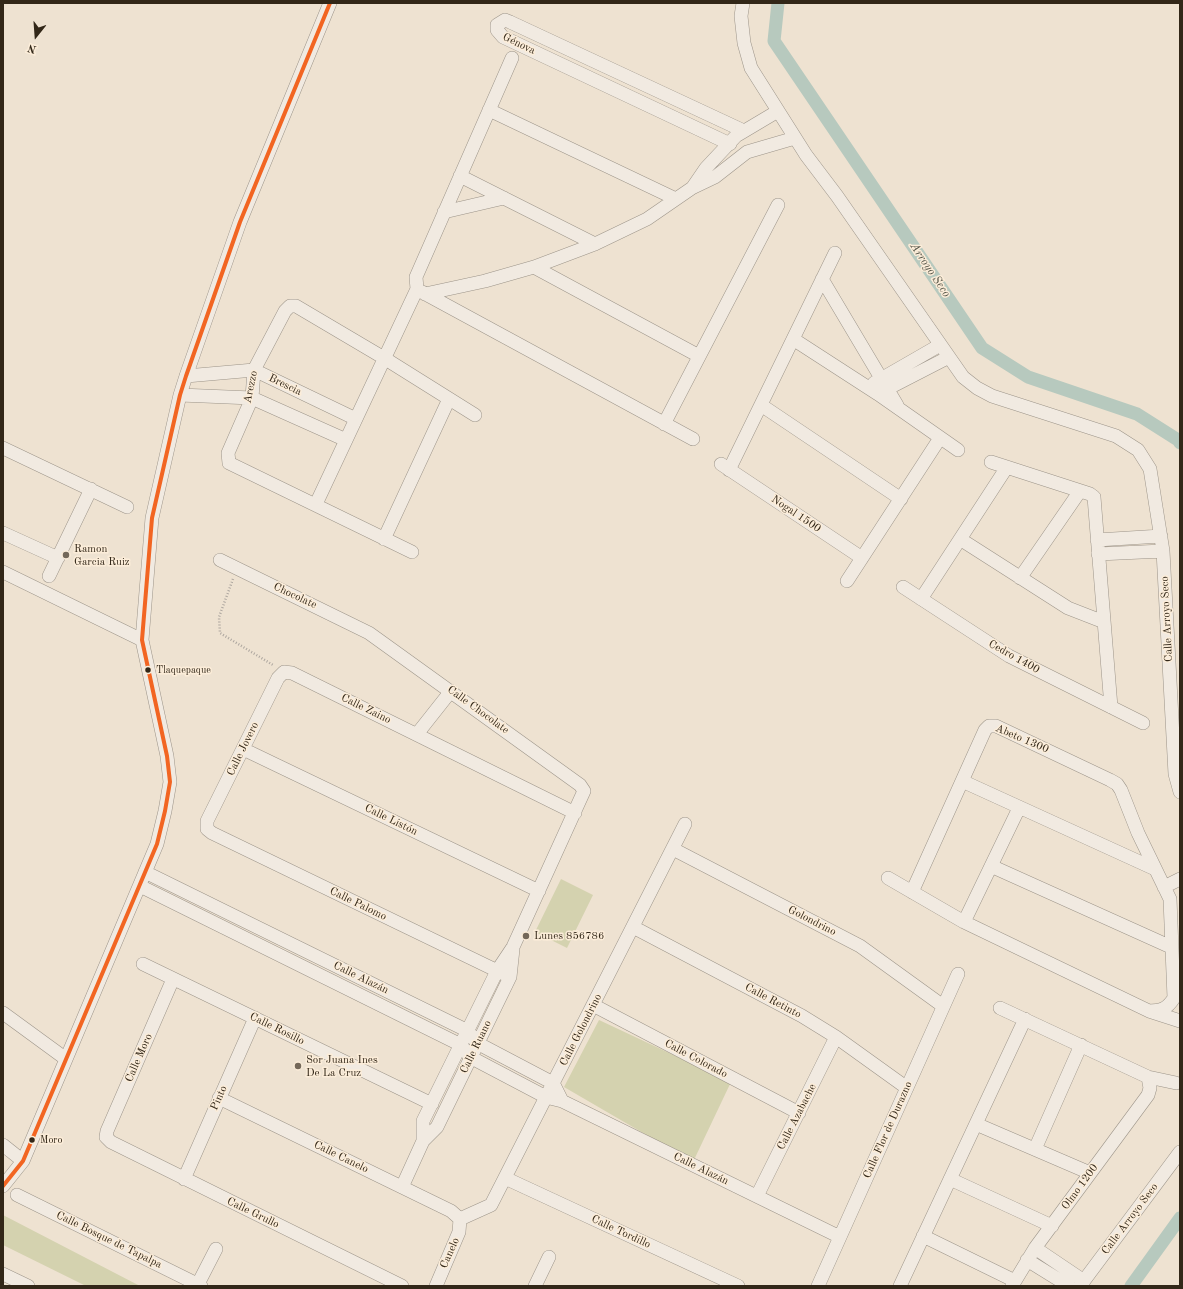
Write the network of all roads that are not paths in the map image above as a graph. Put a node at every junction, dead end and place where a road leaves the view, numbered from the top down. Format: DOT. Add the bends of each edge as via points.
graph roads {
  1 [pos="330,3"];
  2 [pos="743,3"];
  3 [pos="532,32"];
  4 [pos="524,47"];
  5 [pos="512,58"];
  6 [pos="634,79"];
  7 [pos="626,95"];
  8 [pos="489,110"];
  9 [pos="778,111"];
  10 [pos="744,131"];
  11 [pos="795,138"];
  12 [pos="730,144"];
  13 [pos="460,176"];
  14 [pos="692,188"];
  15 [pos="504,198"];
  16 [pos="676,199"];
  17 [pos="778,205"];
  18 [pos="444,212"];
  19 [pos="596,244"];
  20 [pos="835,253"];
  21 [pos="534,267"];
  22 [pos="822,278"];
  23 [pos="421,292"];
  24 [pos="793,339"];
  25 [pos="940,345"];
  26 [pos="699,356"];
  27 [pos="949,357"];
  28 [pos="384,358"];
  29 [pos="254,370"];
  30 [pos="186,376"];
  31 [pos="879,387"];
  32 [pos="180,395"];
  33 [pos="252,398"];
  34 [pos="449,399"];
  35 [pos="761,405"];
  36 [pos="476,416"];
  37 [pos="356,419"];
  38 [pos="664,424"];
  39 [pos="940,438"];
  40 [pos="692,439"];
  41 [pos="346,440"];
  42 [pos="3,448"];
  43 [pos="958,450"];
  44 [pos="991,462"];
  45 [pos="1007,467"];
  46 [pos="91,489"];
  47 [pos="1080,491"];
  48 [pos="901,499"];
  49 [pos="316,504"];
  50 [pos="127,507"];
  51 [pos="3,533"];
  52 [pos="1161,536"];
  53 [pos="384,539"];
  54 [pos="960,539"];
  55 [pos="1097,540"];
  56 [pos="1163,551"];
  57 [pos="412,552"];
  58 [pos="1098,554"];
  59 [pos="58,558"];
  60 [pos="862,558"];
  61 [pos="220,560"];
  62 [pos="3,572"];
  63 [pos="49,576"];
  64 [pos="1020,578"];
  65 [pos="847,581"];
  66 [pos="903,588"];
  67 [pos="921,599"];
  68 [pos="1104,622"];
  69 [pos="370,633"];
  70 [pos="142,640"];
  71 [pos="284,672"];
  72 [pos="451,691"];
  73 [pos="1111,706"];
  74 [pos="1143,723"];
  75 [pos="417,734"];
  76 [pos="243,749"];
  77 [pos="962,781"];
  78 [pos="584,791"];
  79 [pos="1180,792"];
  80 [pos="1019,808"];
  81 [pos="575,813"];
  82 [pos="685,824"];
  83 [pos="207,828"];
  84 [pos="673,849"];
  85 [pos="991,866"];
  86 [pos="1155,869"];
  87 [pos="146,872"];
  88 [pos="888,878"];
  89 [pos="1180,880"];
  90 [pos="140,886"];
  91 [pos="540,891"];
  92 [pos="912,892"];
  93 [pos="1171,893"];
  94 [pos="964,922"];
  95 [pos="633,926"];
  96 [pos="513,947"];
  97 [pos="1171,947"];
  98 [pos="143,964"];
  99 [pos="497,971"];
  100 [pos="958,974"];
  101 [pos="510,977"];
  102 [pos="173,979"];
  103 [pos="593,1005"];
  104 [pos="943,1006"];
  105 [pos="1000,1008"];
  106 [pos="1149,1011"];
  107 [pos="3,1013"];
  108 [pos="254,1018"];
  109 [pos="1025,1020"];
  110 [pos="1180,1021"];
  111 [pos="468,1031"];
  112 [pos="836,1037"];
  113 [pos="477,1043"];
  114 [pos="461,1045"];
  115 [pos="1080,1045"];
  116 [pos="470,1057"];
  117 [pos="66,1059"];
  118 [pos="1148,1077"];
  119 [pos="553,1083"];
  120 [pos="1176,1083"];
  121 [pos="907,1088"];
  122 [pos="546,1097"];
  123 [pos="220,1098"];
  124 [pos="562,1101"];
  125 [pos="432,1104"];
  126 [pos="798,1113"];
  127 [pos="976,1124"];
  128 [pos="106,1137"];
  129 [pos="423,1140"];
  130 [pos="3,1145"];
  131 [pos="1035,1149"];
  132 [pos="1180,1152"];
  133 [pos="23,1161"];
  134 [pos="1090,1173"];
  135 [pos="505,1178"];
  136 [pos="184,1179"];
  137 [pos="950,1179"];
  138 [pos="3,1186"];
  139 [pos="402,1187"];
  140 [pos="18,1195"];
  141 [pos="757,1196"];
  142 [pos="460,1219"];
  143 [pos="1052,1226"];
  144 [pos="923,1236"];
  145 [pos="840,1237"];
  146 [pos="1035,1248"];
  147 [pos="216,1249"];
  148 [pos="548,1257"];
  149 [pos="1027,1260"];
  150 [pos="3,1274"];
  151 [pos="1014,1283"];
  152 [pos="1082,1283"];
  153 [pos="200,1285"];
  154 [pos="28,1286"];
  155 [pos="402,1286"];
  156 [pos="436,1286"];
  157 [pos="535,1286"];
  158 [pos="738,1286"];
  159 [pos="818,1286"];
  160 [pos="900,1286"];
  161 [pos="1069,1286"];
  1 -- 30 [label="street" via="240,222"];
  2 -- 9 [label="street" via="741,16 744,43 751,68"];
  3 -- 4 [label="street"];
  3 -- 4 [label="street, Génova" via="505,20 498,25 499,34"];
  3 -- 6 [label="street, Génova"];
  4 -- 7 [label="street, Génova"];
  5 -- 8 [label="street"];
  6 -- 7 [label="street"];
  6 -- 10 [label="street, Génova"];
  7 -- 12 [label="street, Génova"];
  8 -- 13 [label="street"];
  8 -- 16 [label="street"];
  9 -- 10 [label="street"];
  9 -- 11 [label="street"];
  10 -- 12 [label="street"];
  11 -- 14 [label="street" via="747,152 716,177"];
  11 -- 25 [label="street"];
  12 -- 14 [label="street" via="706,168"];
  13 -- 15 [label="street"];
  13 -- 18 [label="street"];
  14 -- 16 [label="street"];
  15 -- 18 [label="street"];
  15 -- 19 [label="street"];
  16 -- 19 [label="street" via="647,219"];
  17 -- 26 [label="street"];
  18 -- 23 [label="street" via="416,277"];
  19 -- 21 [label="street"];
  20 -- 22 [label="street, Nogal 1500"];
  21 -- 23 [label="street" via="485,281"];
  21 -- 26 [label="street"];
  22 -- 24 [label="street, Nogal 1500"];
  22 -- 31 [label="street"];
  23 -- 28 [label="street"];
  23 -- 38 [label="street"];
  24 -- 31 [label="street"];
  24 -- 35 [label="street, Nogal 1500"];
  25 -- 27 [label="street"];
  25 -- 31 [label="street"];
  26 -- 38 [label="street"];
  27 -- 31 [label="street"];
  27 -- 52 [label="street, Calle Arroyo Seco" via="963,377 992,396 1116,436 1138,450 1150,468"];
  28 -- 29 [label="street, Arezzo" via="302,307 290,306"];
  28 -- 34 [label="street, Arezzo"];
  28 -- 37 [label="street"];
  29 -- 30 [label="street"];
  29 -- 33 [label="street, Arezzo"];
  29 -- 37 [label="street, Brescia"];
  30 -- 32 [label="street"];
  31 -- 39 [label="street" via="900,410"];
  32 -- 33 [label="street"];
  32 -- 70 [label="street" via="152,518"];
  33 -- 41 [label="street"];
  33 -- 49 [label="street, Arezzo" via="228,453 229,463"];
  34 -- 36 [label="street, Arezzo"];
  34 -- 53 [label="street"];
  35 -- 48 [label="street"];
  35 -- 60 [label="street, Nogal 1500" via="725,467"];
  37 -- 41 [label="street"];
  38 -- 40 [label="street"];
  39 -- 43 [label="street"];
  39 -- 48 [label="street"];
  41 -- 49 [label="street"];
  42 -- 46 [label="street"];
  44 -- 45 [label="street"];
  45 -- 47 [label="street"];
  45 -- 54 [label="street"];
  46 -- 50 [label="street"];
  46 -- 59 [label="street"];
  47 -- 55 [label="street" via="1094,497"];
  47 -- 64 [label="street"];
  48 -- 60 [label="street"];
  49 -- 53 [label="street, Arezzo"];
  51 -- 59 [label="street"];
  52 -- 55 [label="street"];
  52 -- 56 [label="street, Calle Arroyo Seco"];
  53 -- 57 [label="street, Arezzo"];
  54 -- 64 [label="street"];
  54 -- 67 [label="street"];
  55 -- 58 [label="street"];
  56 -- 58 [label="street"];
  56 -- 79 [label="street, Calle Arroyo Seco" via="1176,774"];
  58 -- 68 [label="street"];
  59 -- 63 [label="street"];
  60 -- 65 [label="street"];
  61 -- 69 [label="street, Chocolate"];
  62 -- 70 [label="street"];
  64 -- 68 [label="street" via="1068,608"];
  66 -- 67 [label="street, Cedro 1400"];
  67 -- 73 [label="street, Cedro 1400" via="1009,656"];
  68 -- 73 [label="street"];
  69 -- 72 [label="street, Calle Chocolate"];
  70 -- 87 [label="street" via="167,756 170,782 157,844"];
  71 -- 75 [label="street, Calle Zaino" via="292,673"];
  71 -- 76 [label="street, Calle Jovero" via="278,678"];
  72 -- 75 [label="street"];
  72 -- 78 [label="street, Calle Chocolate"];
  73 -- 74 [label="street, Cedro 1400"];
  75 -- 81 [label="street, Calle Zaino"];
  76 -- 83 [label="street, Calle Jovero" via="207,820"];
  76 -- 91 [label="street, Calle Listón"];
  77 -- 80 [label="street"];
  77 -- 86 [label="street, Abeto 1300" via="985,730 989,726 996,726 1117,784"];
  77 -- 92 [label="street, Abeto 1300"];
  78 -- 81 [label="street, Calle Ruano"];
  80 -- 85 [label="street"];
  80 -- 86 [label="street"];
  81 -- 91 [label="street, Calle Ruano"];
  82 -- 84 [label="street, Calle Golondrino"];
  83 -- 99 [label="street, Calle Palomo" via="212,833"];
  84 -- 95 [label="street, Calle Golondrino"];
  84 -- 104 [label="street, Golondrino" via="860,946"];
  85 -- 94 [label="street"];
  85 -- 97 [label="street"];
  86 -- 93 [label="street, Abeto 1300"];
  87 -- 90 [label="street"];
  87 -- 111 [label="street, Calle Alazán"];
  88 -- 92 [label="street"];
  89 -- 93 [label="street"];
  90 -- 114 [label="street, Calle Alazán"];
  90 -- 117 [label="street"];
  91 -- 96 [label="street, Calle Ruano"];
  92 -- 94 [label="street"];
  93 -- 97 [label="street, Abeto 1300"];
  94 -- 106 [label="street"];
  95 -- 103 [label="street, Calle Golondrino"];
  95 -- 112 [label="street, Calle Retinto" via="802,1016"];
  96 -- 99 [label="street, Calle Ruano"];
  96 -- 101 [label="street, Calle Ruano"];
  97 -- 106 [label="street, Abeto 1300" via="1174,998 1163,1010"];
  98 -- 102 [label="street, Calle Rosillo"];
  99 -- 101 [label="street, Calle Palomo"];
  99 -- 111 [label="street, Calle Ruano"];
  100 -- 104 [label="street, Calle Flor de Durazno"];
  101 -- 113 [label="street, Calle Ruano"];
  102 -- 108 [label="street, Calle Rosillo"];
  102 -- 128 [label="street, Calle Moro"];
  103 -- 119 [label="street, Calle Golondrino"];
  103 -- 126 [label="street, Calle Colorado"];
  104 -- 121 [label="street, Calle Flor de Durazno"];
  105 -- 109 [label="street"];
  106 -- 110 [label="street"];
  107 -- 117 [label="street"];
  108 -- 123 [label="street, Pinto"];
  108 -- 125 [label="street, Calle Rosillo"];
  109 -- 115 [label="street"];
  109 -- 127 [label="street"];
  111 -- 113 [label="street, Calle Alazán"];
  111 -- 114 [label="street, Calle Ruano"];
  112 -- 121 [label="street, Calle Retinto"];
  112 -- 126 [label="street, Calle Azabache"];
  113 -- 116 [label="street, Calle Ruano"];
  113 -- 119 [label="street, Calle Alazán"];
  114 -- 116 [label="street, Calle Alazán"];
  114 -- 125 [label="street, Calle Ruano"];
  115 -- 118 [label="street"];
  115 -- 131 [label="street"];
  116 -- 122 [label="street, Calle Alazán"];
  116 -- 129 [label="street, Calle Ruano" via="437,1127"];
  117 -- 133 [label="street"];
  118 -- 120 [label="street"];
  118 -- 134 [label="street, Olmo 1200" via="1148,1095"];
  119 -- 122 [label="street, Calle Golondrino"];
  119 -- 124 [label="street"];
  121 -- 145 [label="street, Calle Flor de Durazno"];
  122 -- 124 [label="street, Calle Alazán"];
  122 -- 135 [label="street, Calle Golondrino"];
  123 -- 136 [label="street, Pinto"];
  123 -- 139 [label="street, Calle Canelo"];
  124 -- 141 [label="street, Calle Alazán"];
  125 -- 129 [label="street, Calle Ruano" via="424,1121"];
  126 -- 141 [label="street, Calle Azabache"];
  127 -- 131 [label="street"];
  127 -- 137 [label="street"];
  128 -- 136 [label="street, Calle Grullo" via="111,1142"];
  129 -- 139 [label="street, Calle Ruano"];
  130 -- 133 [label="street"];
  131 -- 134 [label="street"];
  132 -- 152 [label="street, Calle Arroyo Seco"];
  133 -- 138 [label="street"];
  134 -- 143 [label="street, Olmo 1200"];
  135 -- 142 [label="street, Calle Golondrino" via="491,1206"];
  135 -- 158 [label="street, Calle Tordillo"];
  136 -- 155 [label="street, Calle Grullo"];
  137 -- 143 [label="street"];
  137 -- 144 [label="street"];
  139 -- 142 [label="street, Calle Canelo" via="451,1211"];
  140 -- 153 [label="street, Calle Bosque de Tapalpa"];
  141 -- 145 [label="street, Calle Alazán"];
  142 -- 156 [label="street, Canelo" via="459,1232"];
  143 -- 146 [label="street, Olmo 1200"];
  144 -- 151 [label="street"];
  144 -- 160 [label="street"];
  145 -- 159 [label="street, Calle Flor de Durazno"];
  146 -- 149 [label="street, Olmo 1200"];
  146 -- 152 [label="street"];
  147 -- 153 [label="street"];
  148 -- 157 [label="street"];
  149 -- 151 [label="street"];
  149 -- 161 [label="street"];
  150 -- 154 [label="street"];
}
